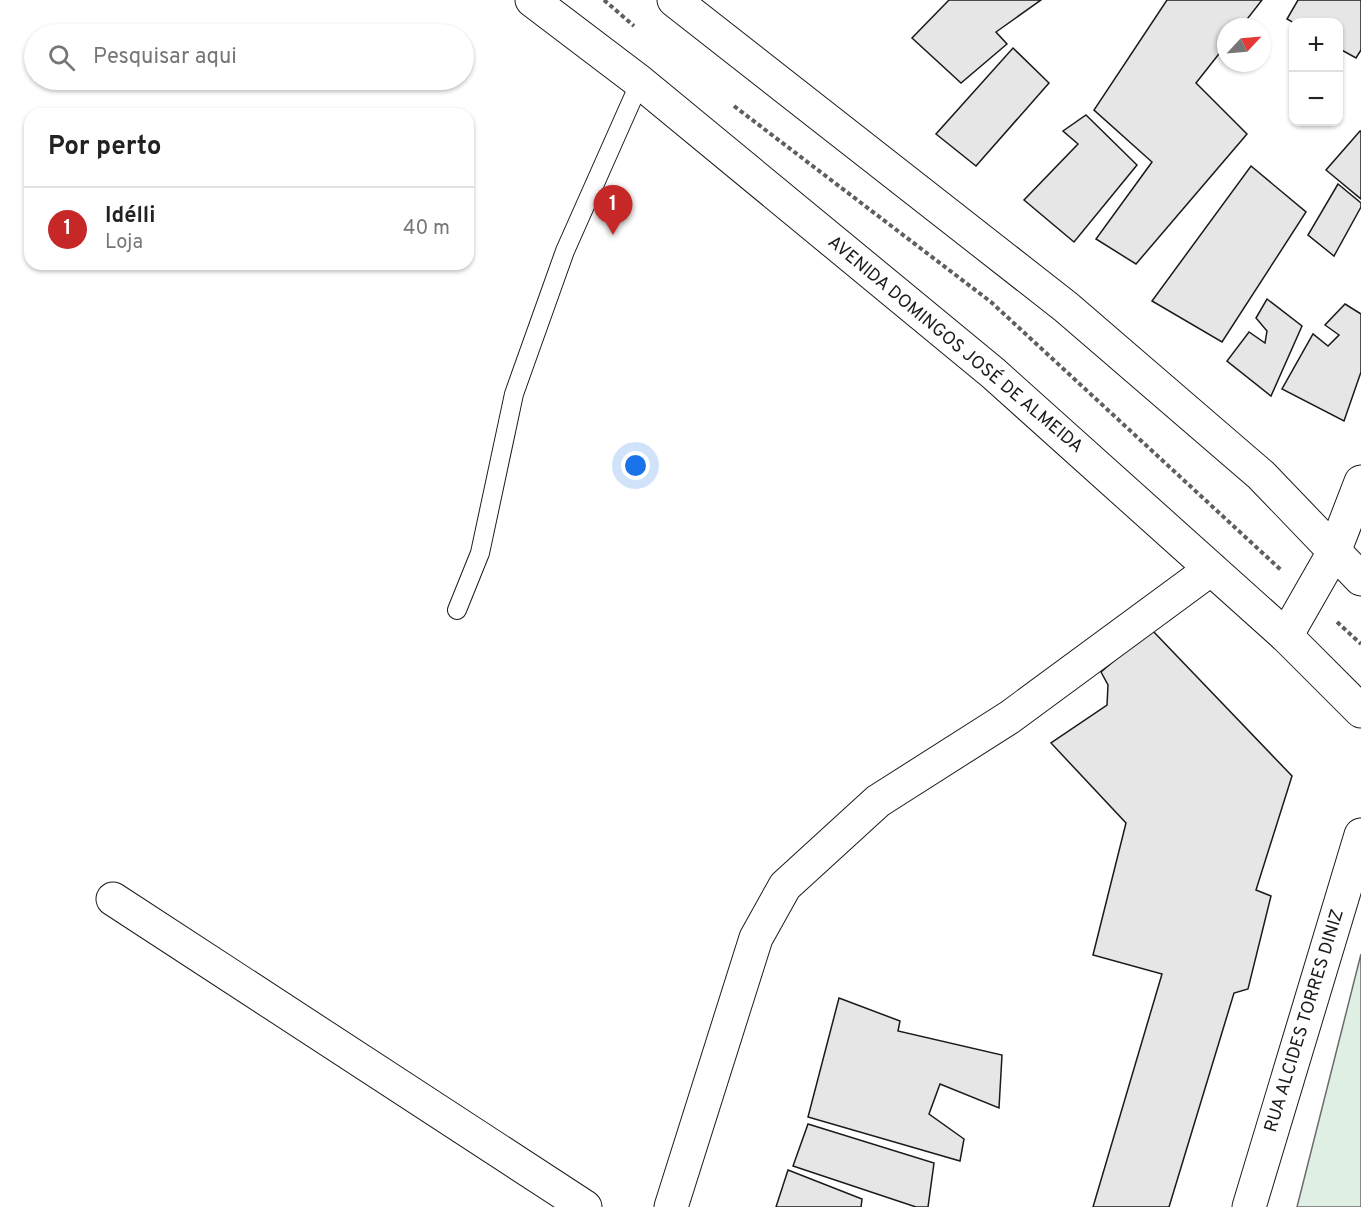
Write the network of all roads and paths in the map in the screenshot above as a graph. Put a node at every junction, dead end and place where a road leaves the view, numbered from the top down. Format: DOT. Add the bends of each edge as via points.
graph roads {
  1 [pos="532,0"];
  2 [pos="604,0"];
  3 [pos="674,0"];
  4 [pos="637,28"];
  5 [pos="640,82"];
  6 [pos="726,100"];
  7 [pos="1361,483"];
  8 [pos="1334,552"];
  9 [pos="1211,569"];
  10 [pos="1361,579"];
  11 [pos="1309,596"];
  12 [pos="457,610"];
  13 [pos="1286,636"];
  14 [pos="1361,644"];
  15 [pos="1361,711"];
  16 [pos="1361,835"];
  17 [pos="113,899"];
  18 [pos="585,1207"];
  19 [pos="671,1207"];
  20 [pos="1249,1207"];
  1 -- 5 [label="street, AVENIDA DOMINGOS JOSÉ DE ALMEIDA"];
  2 -- 4 [label="path"];
  3 -- 8 [label="street" via="1066,307 1261,475"];
  5 -- 9 [label="street, AVENIDA DOMINGOS JOSÉ DE ALMEIDA" via="993,373"];
  5 -- 12 [label="lane" via="565,251 514,394 480,553"];
  6 -- 11 [label="path" via="991,302"];
  7 -- 8 [label="street"];
  8 -- 10 [label="street"];
  8 -- 11 [label="street"];
  9 -- 13 [label="street, AVENIDA DOMINGOS JOSÉ DE ALMEIDA"];
  9 -- 19 [label="street" via="1010,717 878,801 785,886 756,938"];
  11 -- 13 [label="street"];
  11 -- 14 [label="path"];
  13 -- 15 [label="street, AVENIDA DOMINGOS JOSÉ DE ALMEIDA"];
  16 -- 20 [label="street, RUA ALCIDES TORRES DINIZ"];
  17 -- 18 [label="street"];
}
